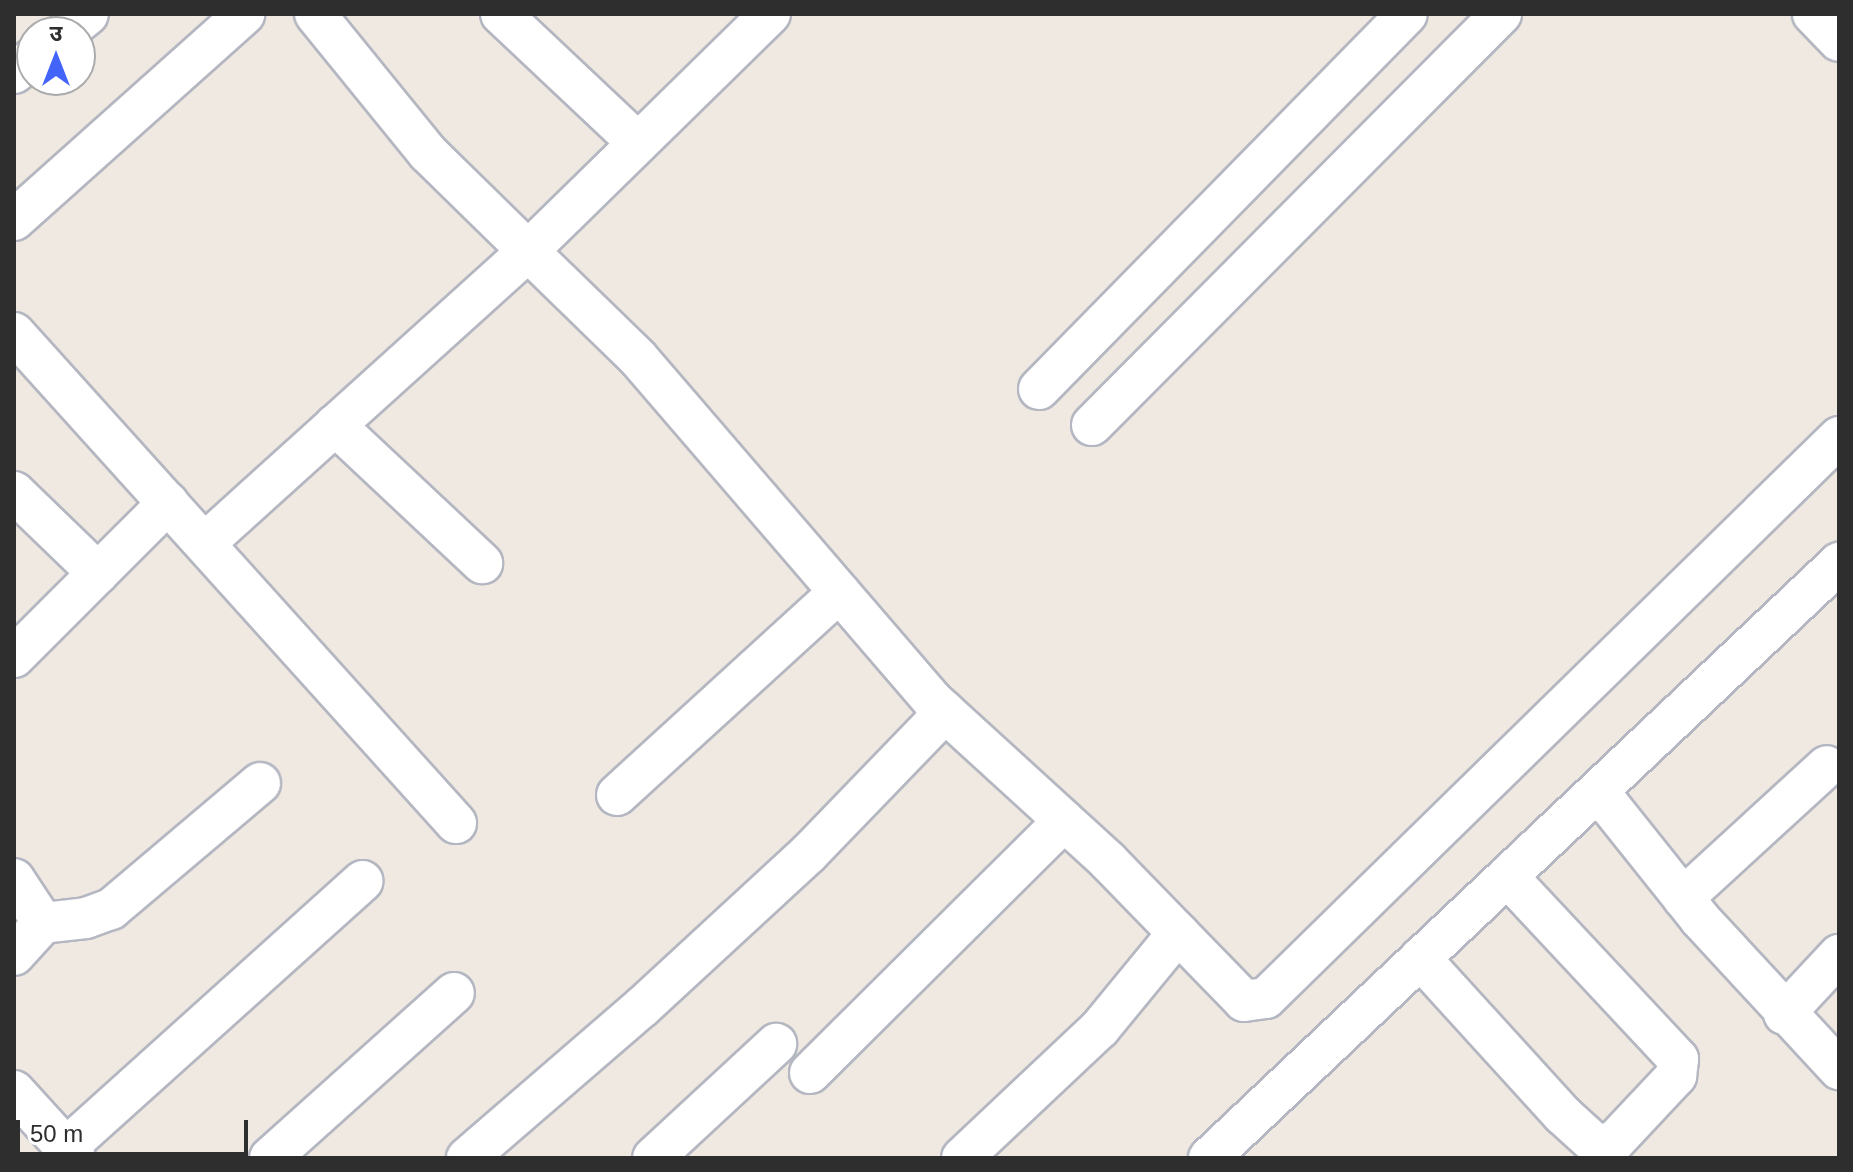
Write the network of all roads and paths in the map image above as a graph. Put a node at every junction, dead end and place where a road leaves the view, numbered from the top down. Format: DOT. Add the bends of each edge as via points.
graph roads {
  1 [pos="244,14"];
  2 [pos="315,14"];
  3 [pos="501,14"];
  4 [pos="770,14"];
  5 [pos="1407,14"];
  6 [pos="1501,14"];
  7 [pos="1813,14"];
  8 [pos="1839,41"];
  9 [pos="637,142"];
  10 [pos="14,220"];
  11 [pos="528,251"];
  12 [pos="14,333"];
  13 [pos="1039,389"];
  14 [pos="335,425"];
  15 [pos="1092,425"];
  16 [pos="1839,437"];
  17 [pos="14,492"];
  18 [pos="168,503"];
  19 [pos="205,543"];
  20 [pos="482,563"];
  21 [pos="1839,563"];
  22 [pos="98,573"];
  23 [pos="839,592"];
  24 [pos="14,657"];
  25 [pos="945,712"];
  26 [pos="1827,766"];
  27 [pos="260,783"];
  28 [pos="1598,791"];
  29 [pos="617,795"];
  30 [pos="1064,821"];
  31 [pos="456,823"];
  32 [pos="1507,876"];
  33 [pos="14,879"];
  34 [pos="363,881"];
  35 [pos="1683,898"];
  36 [pos="43,923"];
  37 [pos="1178,933"];
  38 [pos="14,955"];
  39 [pos="1839,955"];
  40 [pos="1420,958"];
  41 [pos="454,993"];
  42 [pos="1784,1014"];
  43 [pos="776,1044"];
  44 [pos="1839,1069"];
  45 [pos="810,1073"];
  46 [pos="14,1091"];
  47 [pos="71,1153"];
  48 [pos="270,1158"];
  49 [pos="467,1158"];
  50 [pos="653,1158"];
  51 [pos="962,1158"];
  52 [pos="1209,1158"];
  1 -- 10 [label="street"];
  2 -- 11 [label="street" via="428,153"];
  3 -- 9 [label="street"];
  4 -- 9 [label="street"];
  5 -- 13 [label="street"];
  6 -- 15 [label="street"];
  7 -- 8 [label="street"];
  9 -- 11 [label="street"];
  11 -- 14 [label="street"];
  11 -- 23 [label="street" via="638,358"];
  12 -- 18 [label="street"];
  14 -- 19 [label="street"];
  14 -- 20 [label="street"];
  16 -- 37 [label="street" via="1266,998 1244,1001"];
  17 -- 22 [label="street"];
  18 -- 19 [label="street"];
  18 -- 22 [label="street"];
  19 -- 31 [label="street"];
  21 -- 28 [label="street"];
  22 -- 24 [label="street"];
  23 -- 25 [label="street"];
  23 -- 29 [label="street"];
  25 -- 30 [label="street"];
  25 -- 49 [label="street" via="809,853 630,1018"];
  26 -- 35 [label="street"];
  27 -- 36 [label="street" via="111,909"];
  28 -- 32 [label="street"];
  28 -- 35 [label="street"];
  30 -- 37 [label="street"];
  30 -- 45 [label="street"];
  32 -- 40 [label="street"];
  32 -- 40 [label="street" via="1678,1059 1676,1076 1614,1142 1596,1145 1563,1115"];
  33 -- 36 [label="street"];
  34 -- 47 [label="street"];
  35 -- 42 [label="street"];
  36 -- 38 [label="street"];
  37 -- 51 [label="street" via="1100,1028"];
  39 -- 42 [label="street"];
  40 -- 52 [label="street"];
  41 -- 48 [label="street"];
  42 -- 44 [label="street"];
  43 -- 50 [label="street"];
  46 -- 47 [label="street"];
}
